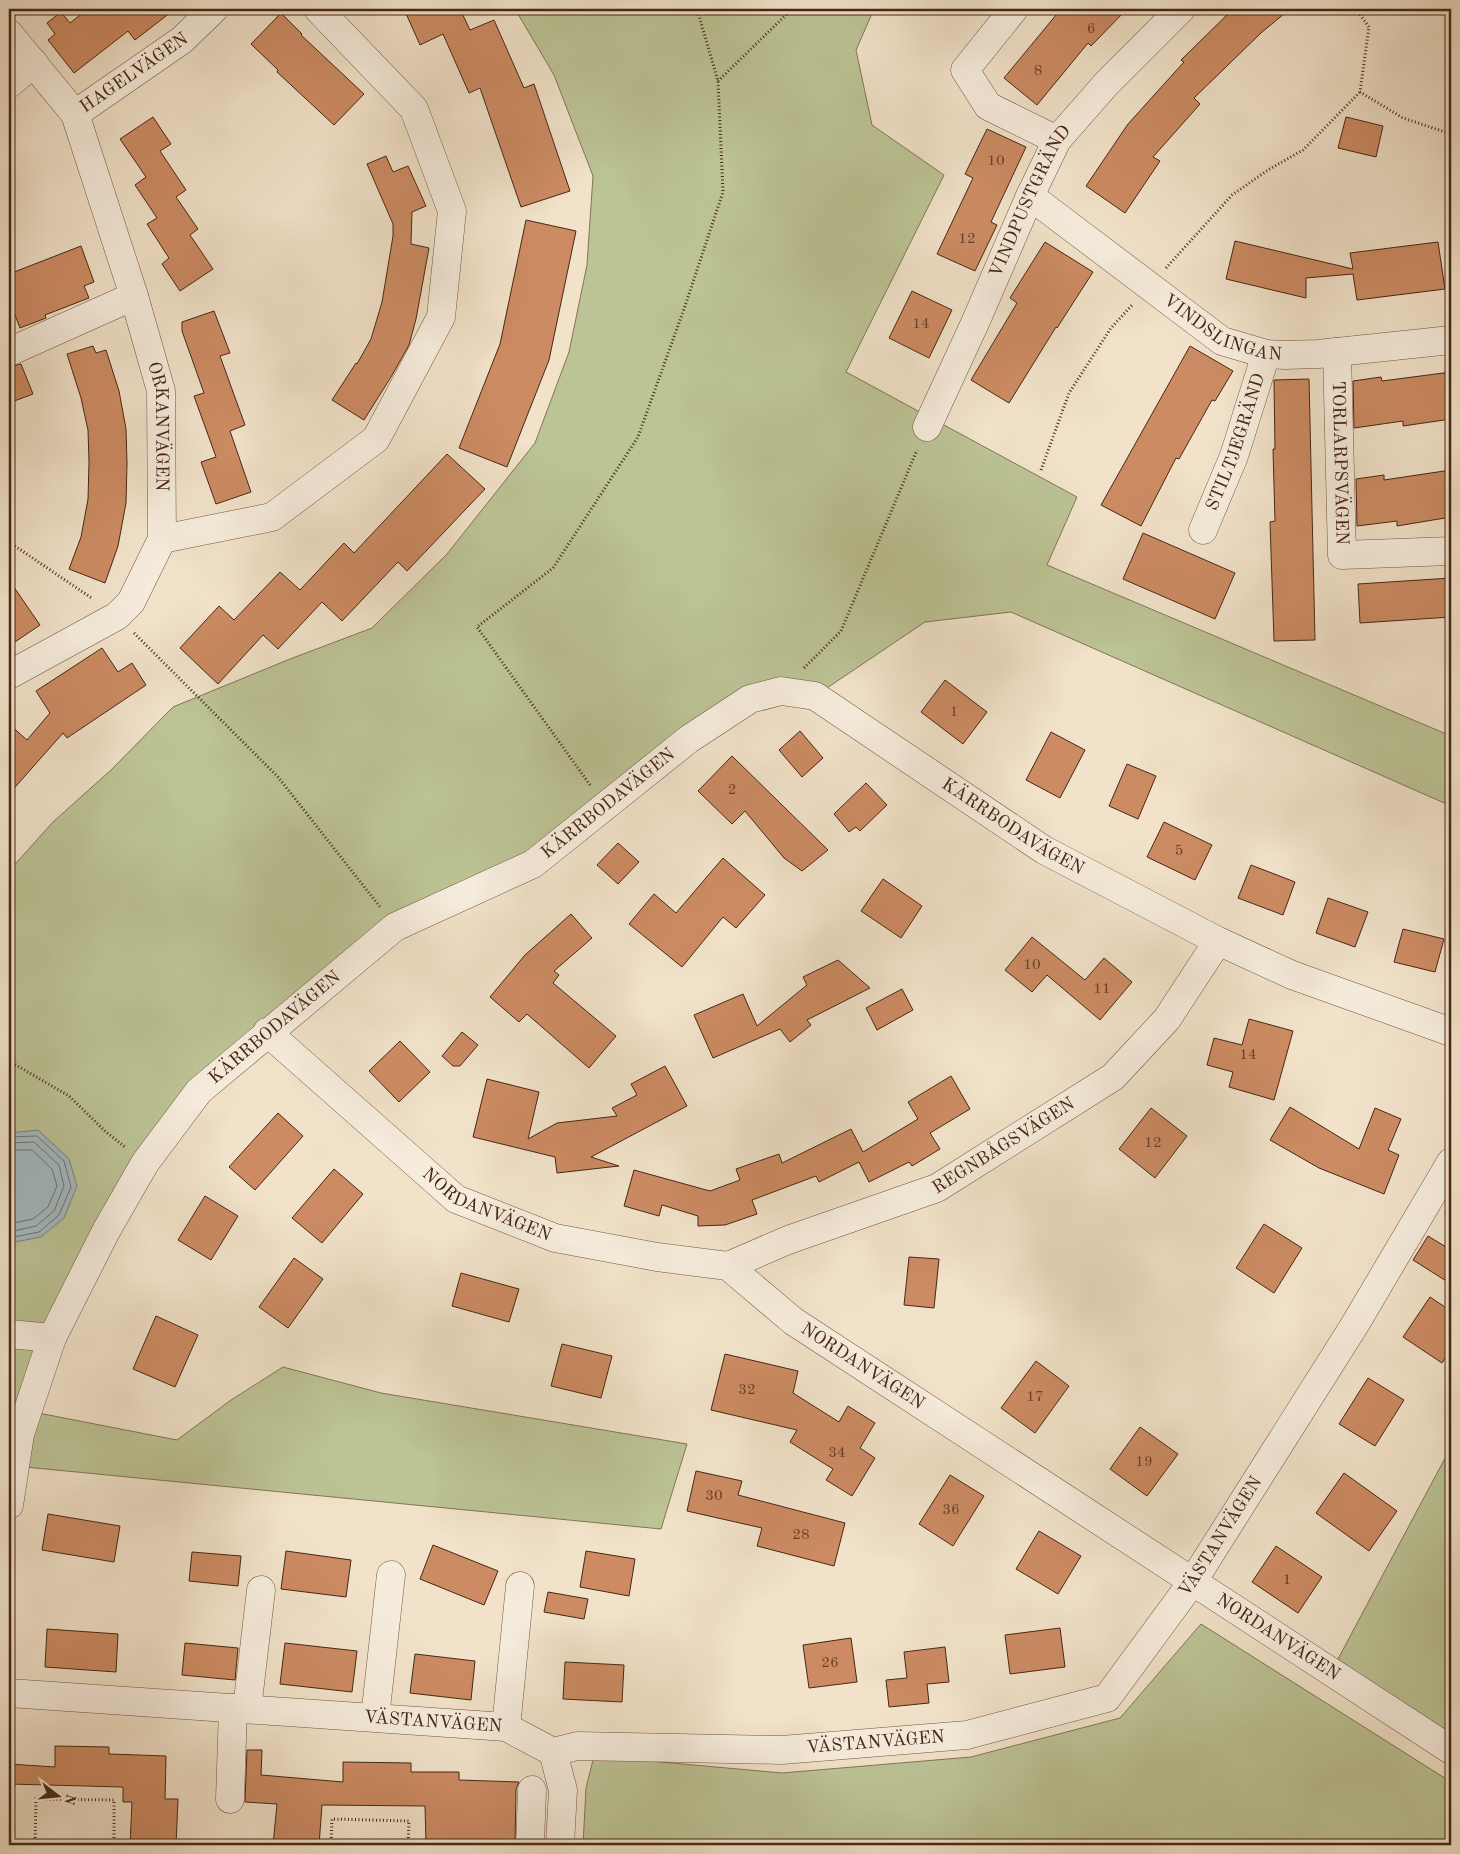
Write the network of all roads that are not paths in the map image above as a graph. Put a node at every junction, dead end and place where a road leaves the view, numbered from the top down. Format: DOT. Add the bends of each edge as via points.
graph roads {
  1 [pos="214,9"];
  2 [pos="318,9"];
  3 [pos="1014,9"];
  4 [pos="1177,10"];
  5 [pos="9,34"];
  6 [pos="34,63"];
  7 [pos="9,84"];
  8 [pos="75,114"];
  9 [pos="1056,140"];
  10 [pos="1030,196"];
  11 [pos="134,296"];
  12 [pos="1451,340"];
  13 [pos="9,352"];
  14 [pos="1337,352"];
  15 [pos="1266,354"];
  16 [pos="927,427"];
  17 [pos="1203,530"];
  18 [pos="162,539"];
  19 [pos="1451,551"];
  20 [pos="9,674"];
  21 [pos="1218,941"];
  22 [pos="267,1032"];
  23 [pos="1451,1032"];
  24 [pos="1451,1162"];
  25 [pos="728,1266"];
  26 [pos="9,1334"];
  27 [pos="52,1338"];
  28 [pos="9,1505"];
  29 [pos="391,1575"];
  30 [pos="1193,1581"];
  31 [pos="520,1586"];
  32 [pos="261,1590"];
  33 [pos="9,1693"];
  34 [pos="240,1708"];
  35 [pos="376,1717"];
  36 [pos="506,1727"];
  37 [pos="1451,1750"];
  38 [pos="553,1752"];
  39 [pos="532,1790"];
  40 [pos="230,1799"];
  41 [pos="530,1845"];
  42 [pos="560,1845"];
  1 -- 8 [label="street, HAGELVÄGEN" via="182,40"];
  2 -- 18 [label="street" via="414,109 452,211 440,317 376,439 272,517"];
  3 -- 9 [label="street" via="965,70 988,106"];
  4 -- 9 [label="street, VINDPUSTGRÄND"];
  5 -- 6 [label="street"];
  6 -- 7 [label="street"];
  6 -- 8 [label="street"];
  8 -- 11 [label="street, ORKANVÄGEN"];
  9 -- 10 [label="street, VINDPUSTGRÄND"];
  10 -- 15 [label="street, VINDSLINGAN" via="1222,341"];
  10 -- 16 [label="street, VINDPUSTGRÄND"];
  11 -- 13 [label="street"];
  11 -- 18 [label="street, ORKANVÄGEN" via="161,392"];
  12 -- 14 [label="street, VINDSLINGAN"];
  14 -- 15 [label="street, VINDSLINGAN"];
  14 -- 19 [label="street, TORLARPSVÄGEN" via="1342,555"];
  15 -- 17 [label="street, STILTJEGRÄND" via="1234,456"];
  18 -- 20 [label="street, ORKANVÄGEN" via="131,602 117,616"];
  21 -- 22 [label="street, KÄRRBODAVÄGEN" via="1044,850 815,696 781,691 750,699 689,739 533,864 395,927"];
  21 -- 23 [label="street, KÄRRBODAVÄGEN" via="1292,975"];
  21 -- 25 [label="street, REGNBÅGSVÄGEN" via="1168,1018 1112,1078 937,1188 788,1240"];
  22 -- 25 [label="street, NORDANVÄGEN" via="456,1199 555,1238"];
  22 -- 27 [label="street, KÄRRBODAVÄGEN" via="199,1091 145,1163"];
  24 -- 30 [label="street, VÄSTANVÄGEN" via="1354,1326"];
  25 -- 30 [label="street, NORDANVÄGEN" via="793,1321"];
  26 -- 27 [label="street"];
  27 -- 28 [label="street, KÄRRBODAVÄGEN" via="20,1434"];
  29 -- 35 [label="street"];
  30 -- 37 [label="street, NORDANVÄGEN"];
  30 -- 38 [label="street, VÄSTANVÄGEN" via="1107,1698 967,1735 782,1750 577,1746"];
  31 -- 36 [label="street"];
  32 -- 34 [label="street"];
  33 -- 34 [label="street, VÄSTANVÄGEN"];
  34 -- 35 [label="street, VÄSTANVÄGEN"];
  34 -- 40 [label="street"];
  35 -- 36 [label="street, VÄSTANVÄGEN"];
  36 -- 38 [label="street, VÄSTANVÄGEN"];
  38 -- 42 [label="street" via="564,1790"];
  39 -- 41 [label="street"];
}
